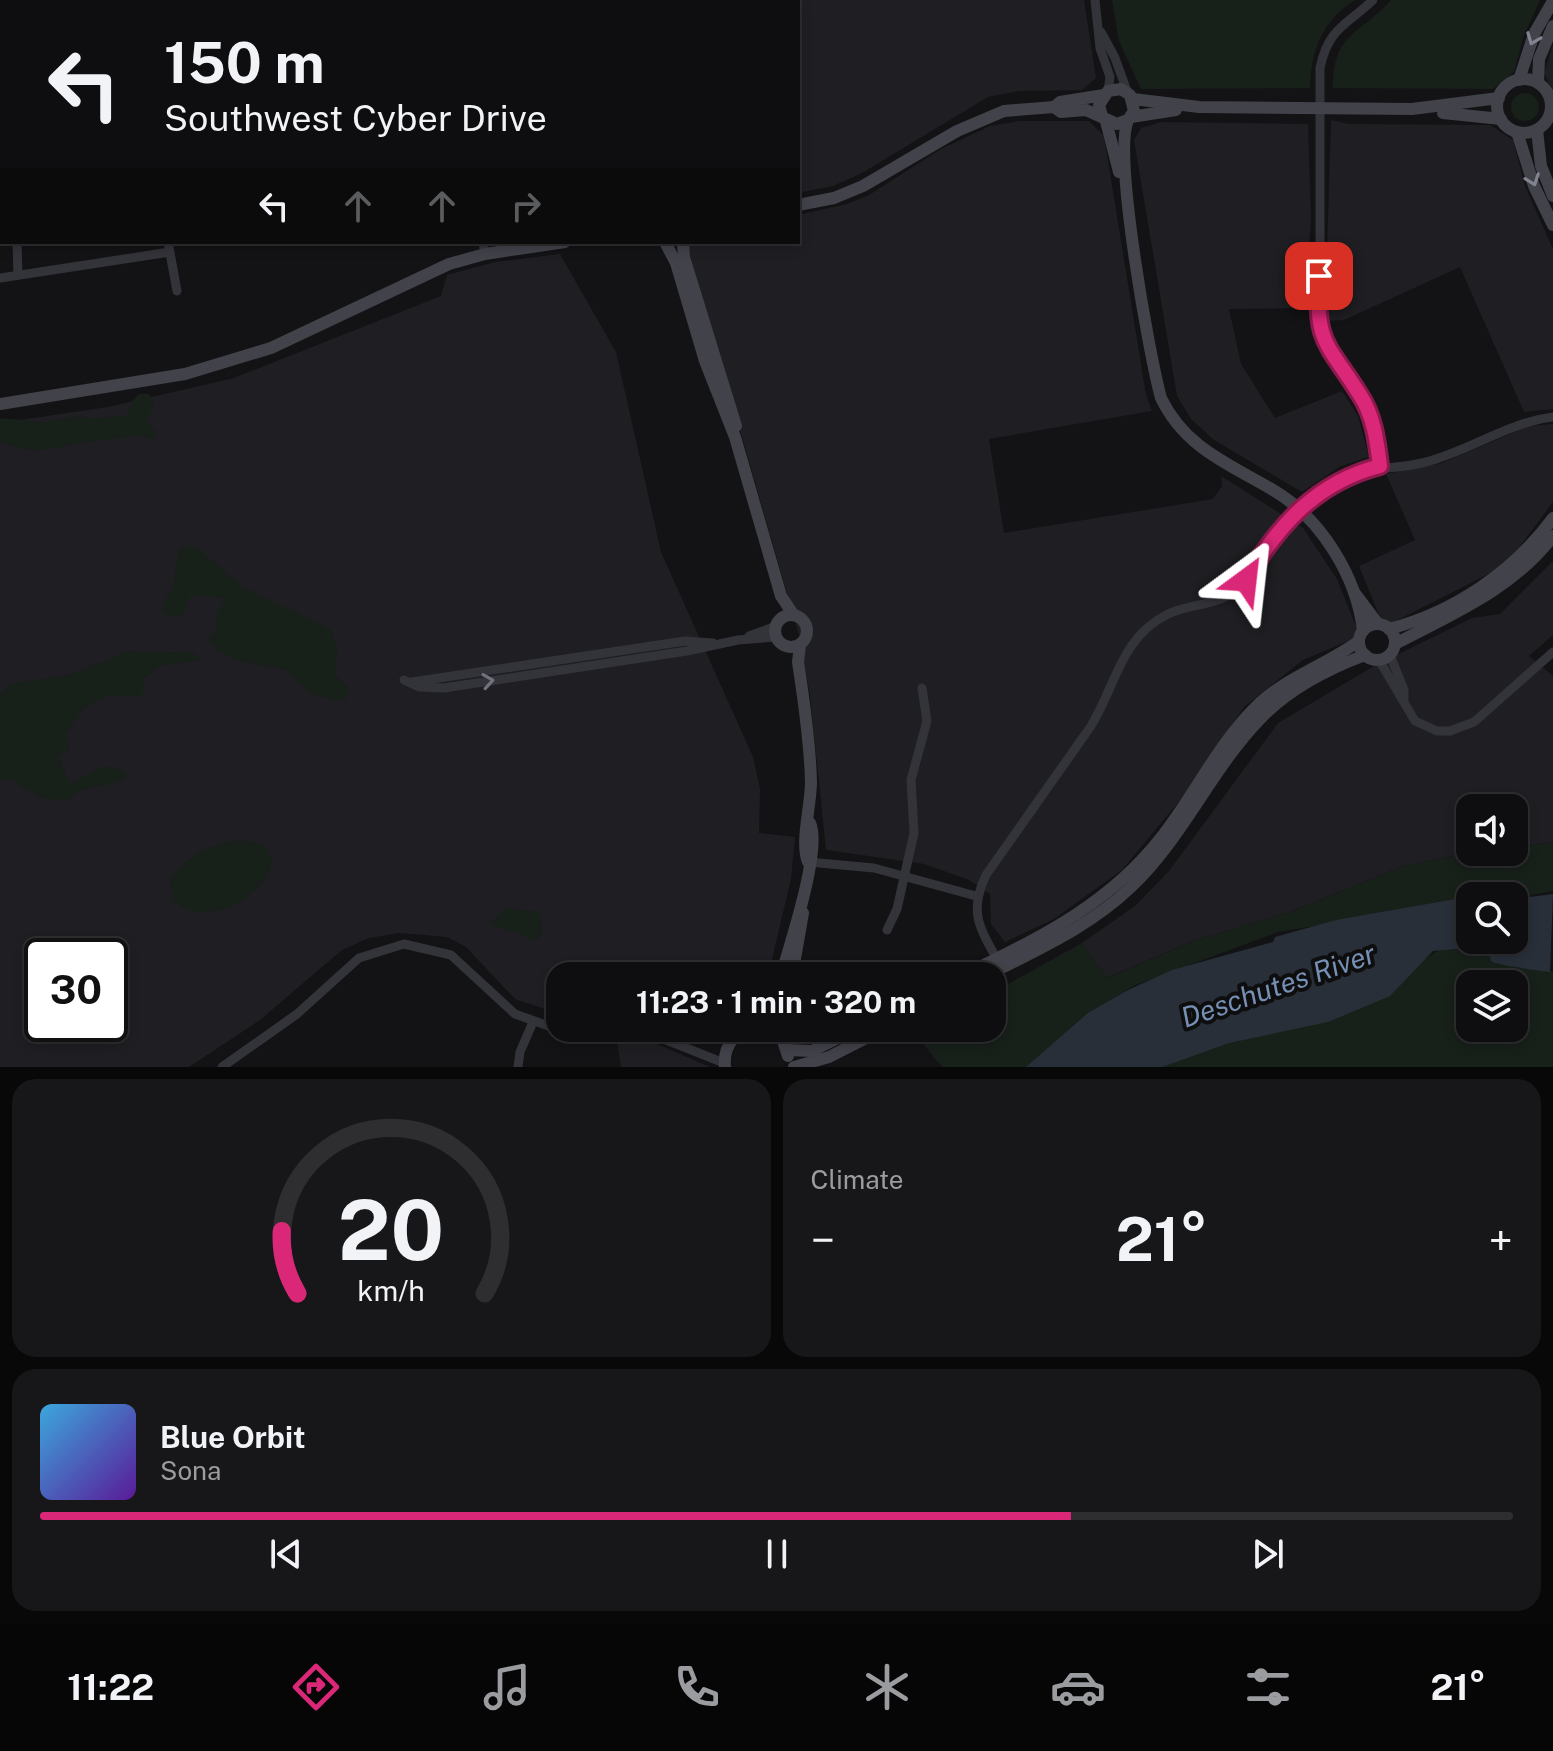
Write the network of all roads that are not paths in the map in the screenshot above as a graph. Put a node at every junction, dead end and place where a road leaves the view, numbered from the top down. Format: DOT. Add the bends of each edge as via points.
graph roads {
  1 [pos="1095,0"];
  2 [pos="1373,0"];
  3 [pos="1553,1"];
  4 [pos="1553,26"];
  5 [pos="1101,32"];
  6 [pos="1519,80"];
  7 [pos="1538,83"];
  8 [pos="1106,93"];
  9 [pos="1130,95"];
  10 [pos="1499,98"];
  11 [pos="1552,100"];
  12 [pos="1054,107"];
  13 [pos="1199,107"];
  14 [pos="1320,108"];
  15 [pos="1412,109"];
  16 [pos="1551,117"];
  17 [pos="1104,118"];
  18 [pos="1130,119"];
  19 [pos="1501,119"];
  20 [pos="1537,130"];
  21 [pos="1517,132"];
  22 [pos="1124,182"];
  23 [pos="1553,196"];
  24 [pos="800,205"];
  25 [pos="1553,225"];
  26 [pos="17,244"];
  27 [pos="538,244"];
  28 [pos="670,244"];
  29 [pos="683,244"];
  30 [pos="169,247"];
  31 [pos="484,248"];
  32 [pos="18,275"];
  33 [pos="0,278"];
  34 [pos="177,291"];
  35 [pos="691,312"];
  36 [pos="713,347"];
  37 [pos="0,404"];
  38 [pos="1553,417"];
  39 [pos="735,437"];
  40 [pos="1380,466"];
  41 [pos="1300,511"];
  42 [pos="1553,518"];
  43 [pos="1553,536"];
  44 [pos="1354,592"];
  45 [pos="781,596"];
  46 [pos="793,614"];
  47 [pos="1384,626"];
  48 [pos="777,628"];
  49 [pos="1361,636"];
  50 [pos="794,646"];
  51 [pos="1553,652"];
  52 [pos="1388,653"];
  53 [pos="1365,655"];
  54 [pos="408,681"];
  55 [pos="922,688"];
  56 [pos="808,862"];
  57 [pos="905,876"];
  58 [pos="976,896"];
  59 [pos="802,899"];
  60 [pos="887,930"];
  61 [pos="785,962"];
  62 [pos="795,962"];
  63 [pos="998,962"];
  64 [pos="1001,962"];
  65 [pos="1002,962"];
  66 [pos="533,1022"];
  67 [pos="546,1026"];
  68 [pos="669,1042"];
  69 [pos="731,1042"];
  70 [pos="784,1042"];
  71 [pos="790,1042"];
  72 [pos="830,1042"];
  73 [pos="858,1042"];
  74 [pos="724,1065"];
  75 [pos="222,1067"];
  76 [pos="518,1067"];
  77 [pos="792,1067"];
  1 -- 5 [label="street"];
  2 -- 14 [label="street" via="1341,24 1326,46"];
  3 -- 6 [label="street, one-way" via="1534,34"];
  4 -- 7 [label="street" via="1539,59"];
  5 -- 8 [label="street" via="1100,48 1110,77"];
  5 -- 9 [label="street"];
  6 -- 7 [label="street"];
  6 -- 10 [label="street"];
  7 -- 11 [label="street"];
  8 -- 9 [label="street"];
  8 -- 12 [label="street"];
  8 -- 17 [label="street" via="1099,105"];
  9 -- 13 [label="street"];
  9 -- 18 [label="street"];
  10 -- 15 [label="street"];
  10 -- 19 [label="street"];
  11 -- 16 [label="street"];
  12 -- 17 [label="street"];
  12 -- 24 [label="street" via="981,118 863,186"];
  13 -- 14 [label="street"];
  13 -- 18 [label="street"];
  14 -- 15 [label="street"];
  14 -- 40 [label="street" via="1320,328 1330,354 1366,405"];
  15 -- 19 [label="street"];
  16 -- 20 [label="street"];
  17 -- 18 [label="street" via="1117,124"];
  17 -- 22 [label="street"];
  18 -- 22 [label="street" via="1123,139"];
  19 -- 21 [label="street"];
  20 -- 21 [label="street"];
  20 -- 23 [label="street" via="1541,166"];
  21 -- 25 [label="street, one-way"];
  22 -- 41 [label="street" via="1155,374 1167,410 1196,446 1276,491"];
  26 -- 32 [label="street"];
  27 -- 31 [label="street"];
  28 -- 35 [label="street"];
  29 -- 36 [label="street"];
  30 -- 32 [label="street"];
  30 -- 34 [label="street"];
  31 -- 37 [label="street" via="271,348 229,362 161,380"];
  32 -- 33 [label="street"];
  35 -- 36 [label="street"];
  35 -- 39 [label="street"];
  36 -- 39 [label="street" via="736,424"];
  38 -- 40 [label="street" via="1525,421 1421,463"];
  39 -- 45 [label="street"];
  40 -- 41 [label="street" via="1335,481"];
  41 -- 44 [label="street" via="1331,547"];
  41 -- 58 [label="street" via="1269,542 1233,593 1167,614 1132,643 1119,662 1104,705"];
  42 -- 47 [label="street" via="1522,555 1485,585 1425,615"];
  43 -- 52 [label="street" via="1520,572"];
  44 -- 47 [label="street"];
  44 -- 49 [label="street"];
  45 -- 46 [label="street"];
  45 -- 48 [label="street"];
  46 -- 48 [label="street"];
  46 -- 50 [label="street" via="807,627 806,637"];
  47 -- 49 [label="street"];
  47 -- 52 [label="street"];
  48 -- 50 [label="street"];
  48 -- 54 [label="street" via="687,651 444,688"];
  49 -- 53 [label="street"];
  49 -- 64 [label="street" via="1260,703 1217,754 1159,840 1121,882"];
  50 -- 56 [label="street" via="809,746 814,852"];
  51 -- 52 [label="street" via="1474,722 1437,731 1415,721 1395,691"];
  52 -- 53 [label="street"];
  53 -- 65 [label="street" via="1301,687 1261,718 1165,852 1131,888 1049,947"];
  55 -- 57 [label="street" via="927,721 911,780 914,833"];
  56 -- 57 [label="street" via="839,862"];
  56 -- 59 [label="street"];
  57 -- 58 [label="street"];
  57 -- 60 [label="street"];
  58 -- 63 [label="street" via="981,931"];
  59 -- 61 [label="street"];
  59 -- 62 [label="street" via="803,931"];
  66 -- 67 [label="street"];
  66 -- 75 [label="street" via="501,1003 451,955 404,944 359,958 297,1014"];
  66 -- 76 [label="street"];
  68 -- 74 [label="street"];
  69 -- 74 [label="street"];
  70 -- 77 [label="street"];
  71 -- 72 [label="street" via="812,1051"];
  73 -- 77 [label="street"];
}
